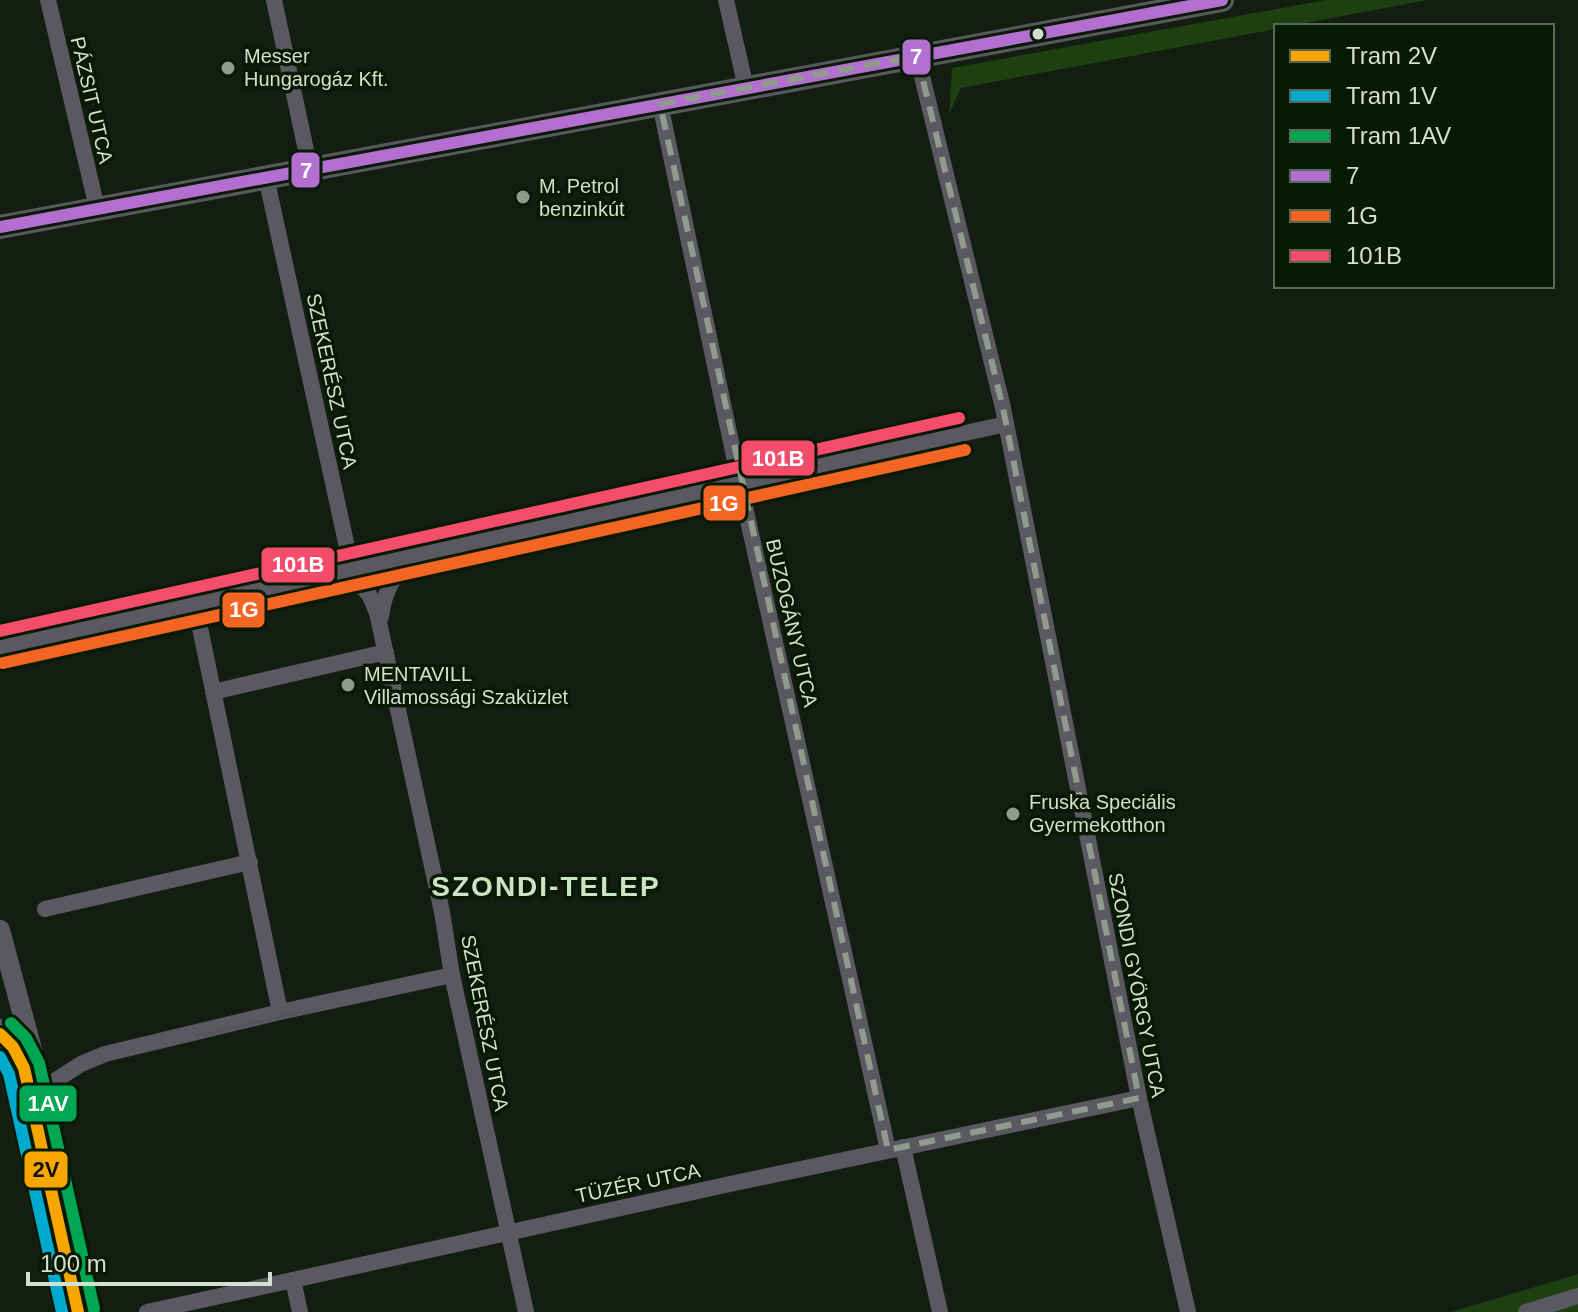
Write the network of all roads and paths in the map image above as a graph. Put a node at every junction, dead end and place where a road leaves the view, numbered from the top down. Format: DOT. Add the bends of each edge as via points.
graph roads {
  1 [pos="48,0"];
  2 [pos="274,0"];
  3 [pos="726,0"];
  4 [pos="1222,0"];
  5 [pos="917,56"];
  6 [pos="746,88"];
  7 [pos="660,104"];
  8 [pos="310,169"];
  9 [pos="266,177"];
  10 [pos="97,208"];
  11 [pos="0,227"];
  12 [pos="1006,424"];
  13 [pos="740,484"];
  14 [pos="434,551"];
  15 [pos="352,569"];
  16 [pos="195,604"];
  17 [pos="382,634"];
  18 [pos="0,647"];
  19 [pos="386,652"];
  20 [pos="213,692"];
  21 [pos="250,862"];
  22 [pos="45,909"];
  23 [pos="0,939"];
  24 [pos="452,975"];
  25 [pos="280,1012"];
  26 [pos="0,1014"];
  27 [pos="0,1029"];
  28 [pos="35,1058"];
  29 [pos="0,1062"];
  30 [pos="14,1086"];
  31 [pos="42,1089"];
  32 [pos="1139,1098"];
  33 [pos="895,1148"];
  34 [pos="508,1233"];
  35 [pos="293,1280"];
  36 [pos="1578,1296"];
  37 [pos="63,1312"];
  38 [pos="89,1312"];
  39 [pos="147,1312"];
  40 [pos="300,1312"];
  41 [pos="526,1312"];
  42 [pos="940,1312"];
  43 [pos="1188,1312"];
  44 [pos="1526,1312"];
  1 -- 10 [label="street, PÁZSIT UTCA"];
  2 -- 8 [label="street"];
  3 -- 6 [label="street"];
  4 -- 5 [label="main road"];
  5 -- 6 [label="main road"];
  5 -- 12 [label="street, SZONDI GYÖRGY UTCA"];
  6 -- 7 [label="main road"];
  7 -- 8 [label="main road"];
  7 -- 13 [label="street, BUZOGÁNY UTCA"];
  8 -- 9 [label="main road"];
  9 -- 10 [label="main road"];
  9 -- 15 [label="street, SZEKERÉSZ UTCA"];
  10 -- 11 [label="main road"];
  12 -- 13 [label="street"];
  12 -- 32 [label="street, SZONDI GYÖRGY UTCA"];
  13 -- 14 [label="street"];
  13 -- 33 [label="street, BUZOGÁNY UTCA"];
  14 -- 15 [label="street"];
  14 -- 17 [label="street, SZEKERÉSZ UTCA" via="407,564 393,579 382,608"];
  15 -- 16 [label="street"];
  15 -- 17 [label="street, SZEKERÉSZ UTCA" via="373,600"];
  16 -- 18 [label="street"];
  16 -- 20 [label="street"];
  17 -- 19 [label="street, SZEKERÉSZ UTCA"];
  19 -- 20 [label="street"];
  19 -- 24 [label="street, SZEKERÉSZ UTCA"];
  20 -- 21 [label="street"];
  21 -- 22 [label="street"];
  21 -- 25 [label="street"];
  23 -- 28 [label="street"];
  24 -- 25 [label="street"];
  24 -- 34 [label="street, SZEKERÉSZ UTCA"];
  25 -- 31 [label="street" via="105,1054"];
  26 -- 28 [label="street"];
  27 -- 30 [label="street"];
  28 -- 31 [label="street"];
  29 -- 30 [label="street"];
  30 -- 37 [label="street"];
  31 -- 38 [label="street"];
  32 -- 33 [label="street, TÜZÉR UTCA"];
  32 -- 43 [label="street, SZONDI GYÖRGY UTCA"];
  33 -- 34 [label="street, TÜZÉR UTCA"];
  33 -- 42 [label="street, BUZOGÁNY UTCA"];
  34 -- 35 [label="street, TÜZÉR UTCA"];
  34 -- 41 [label="street, SZEKERÉSZ UTCA"];
  35 -- 39 [label="street, TÜZÉR UTCA"];
  35 -- 40 [label="street"];
  36 -- 44 [label="street"];
}
